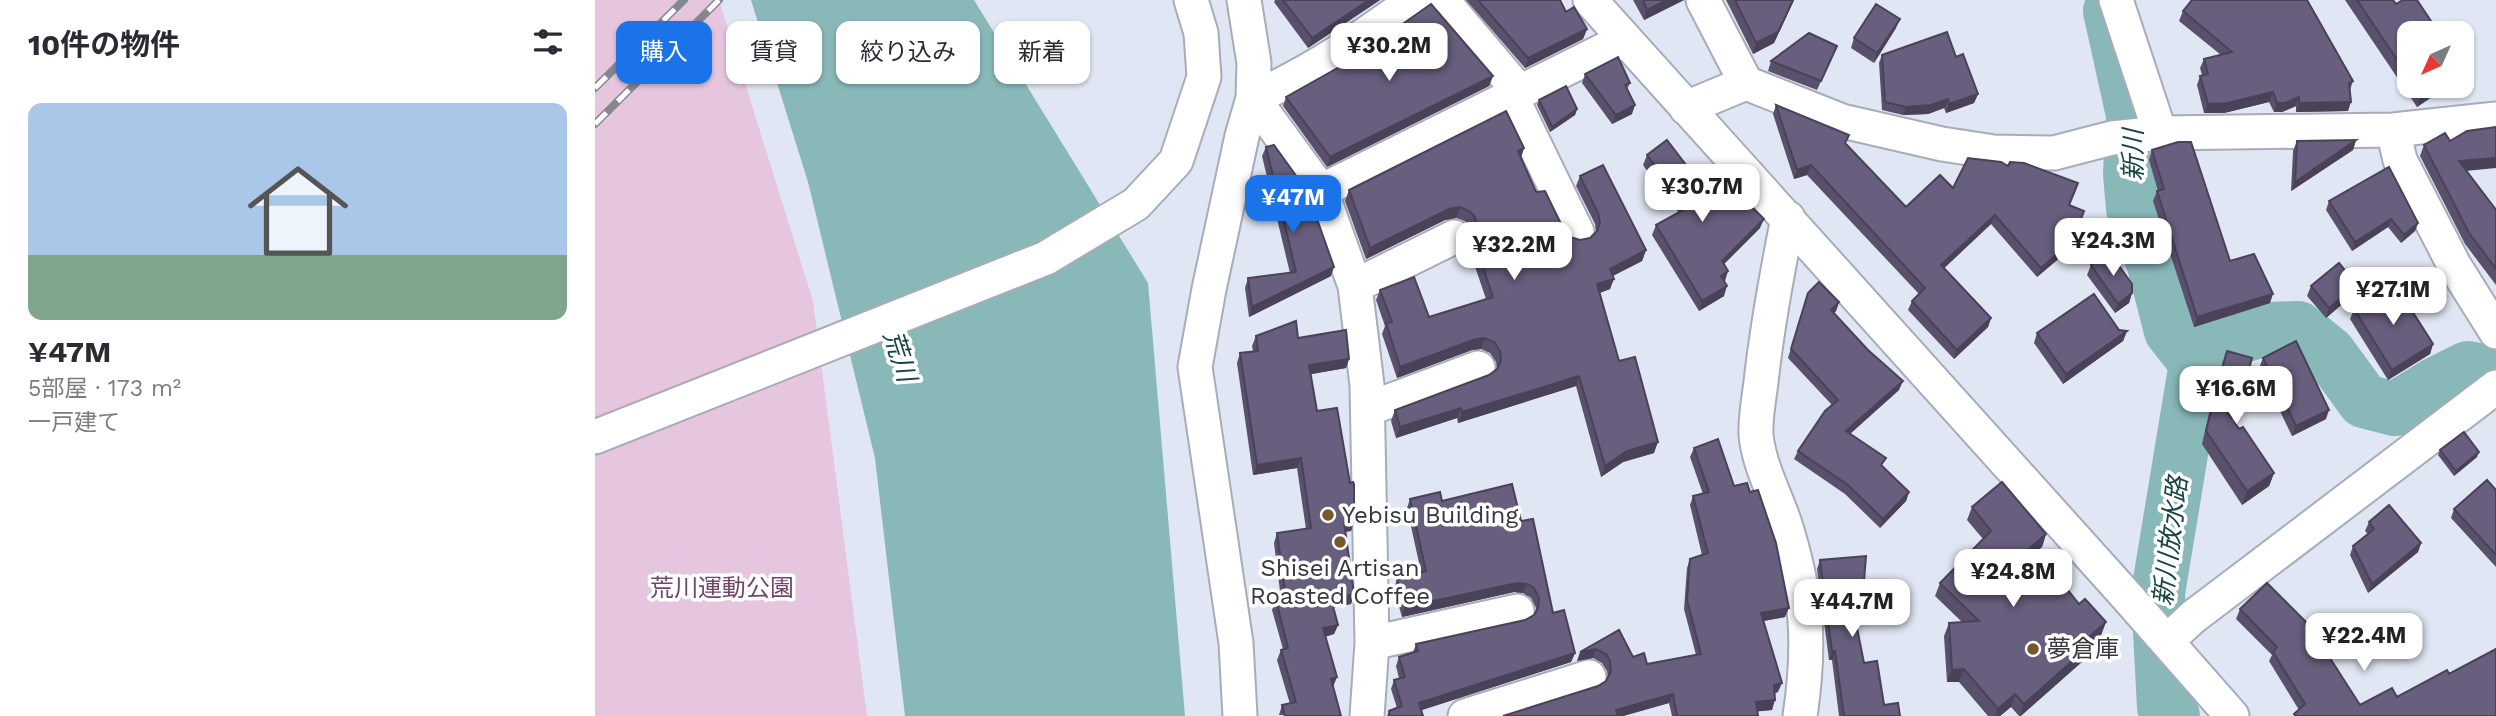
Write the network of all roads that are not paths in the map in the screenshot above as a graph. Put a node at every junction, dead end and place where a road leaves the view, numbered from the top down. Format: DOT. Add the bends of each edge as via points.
graph roads {
  1 [pos="1191,0"];
  2 [pos="1244,0"];
  3 [pos="1415,0"];
  4 [pos="1442,0"];
  5 [pos="1590,0"];
  6 [pos="1703,0"];
  7 [pos="2116,0"];
  8 [pos="1625,40"];
  9 [pos="1746,83"];
  10 [pos="1515,94"];
  11 [pos="1253,98"];
  12 [pos="1686,108"];
  13 [pos="2496,118"];
  14 [pos="2393,130"];
  15 [pos="2155,133"];
  16 [pos="1321,191"];
  17 [pos="1788,218"];
  18 [pos="1577,232"];
  19 [pos="1454,237"];
  20 [pos="1355,286"];
  21 [pos="2496,332"];
  22 [pos="1478,368"];
  23 [pos="2486,395"];
  24 [pos="1368,409"];
  25 [pos="595,437"];
  26 [pos="1517,611"];
  27 [pos="2167,641"];
  28 [pos="1371,643"];
  29 [pos="1589,677"];
  30 [pos="1240,716"];
  31 [pos="1367,716"];
  32 [pos="1465,716"];
  33 [pos="1800,716"];
  34 [pos="2232,716"];
  1 -- 25 [label="street" via="1201,33 1205,77 1176,161 1136,204 1046,258"];
  2 -- 11 [label="street" via="1254,63"];
  3 -- 11 [label="street" via="1289,83"];
  4 -- 10 [label="street"];
  5 -- 8 [label="street"];
  6 -- 9 [label="street"];
  7 -- 15 [label="street"];
  8 -- 10 [label="street"];
  8 -- 12 [label="street"];
  9 -- 12 [label="street"];
  9 -- 15 [label="street" via="1842,121 1994,152 2054,153"];
  10 -- 16 [label="street"];
  10 -- 18 [label="street"];
  11 -- 16 [label="street"];
  11 -- 30 [label="street" via="1195,367 1236,643"];
  12 -- 17 [label="street"];
  13 -- 14 [label="street"];
  14 -- 15 [label="street"];
  14 -- 21 [label="street" via="2400,160"];
  16 -- 20 [label="street"];
  17 -- 27 [label="street"];
  17 -- 33 [label="street" via="1767,328 1756,431 1759,456 1801,580 1807,620"];
  19 -- 20 [label="street"];
  20 -- 24 [label="street"];
  22 -- 24 [label="street"];
  23 -- 27 [label="street"];
  24 -- 28 [label="street"];
  26 -- 28 [label="street"];
  27 -- 34 [label="street"];
  28 -- 31 [label="street"];
  29 -- 32 [label="street"];
}
